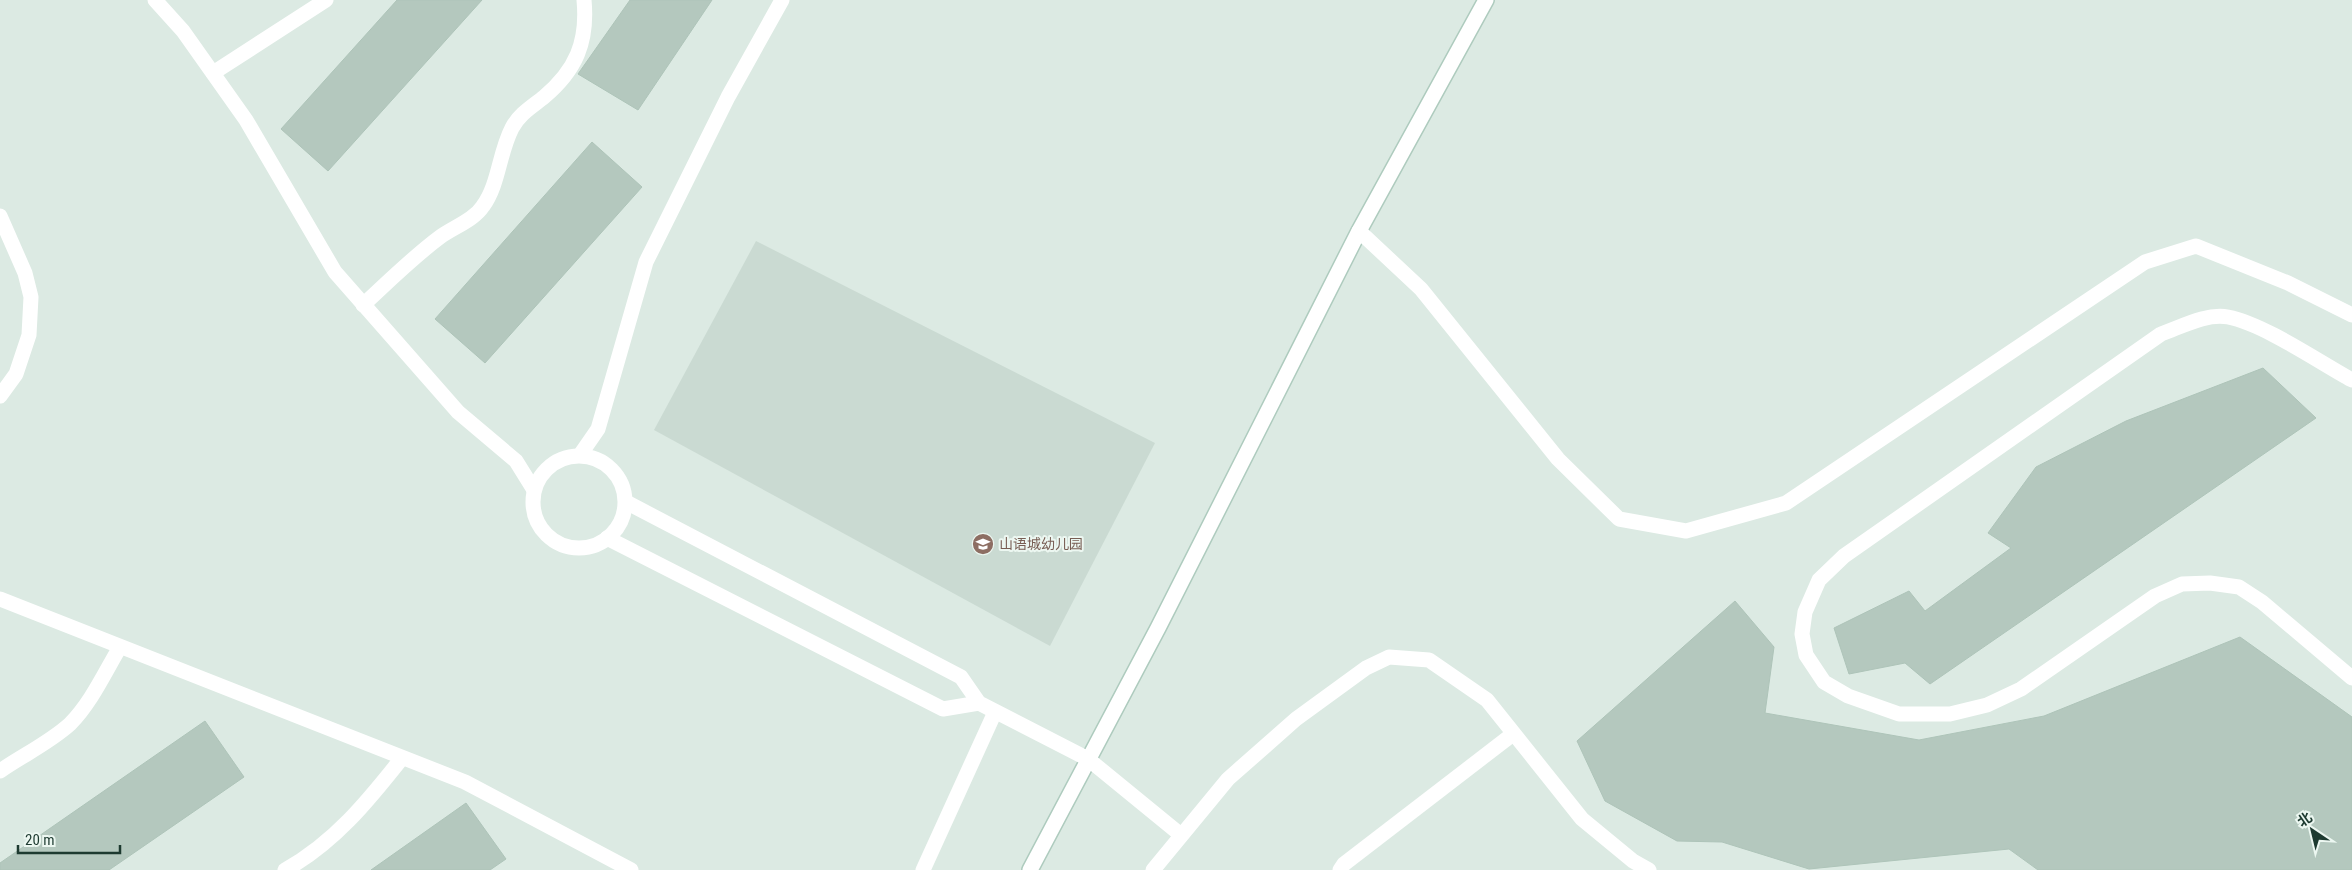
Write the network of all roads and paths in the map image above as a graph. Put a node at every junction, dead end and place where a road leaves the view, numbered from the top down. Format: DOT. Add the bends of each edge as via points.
graph roads {
  1 [pos="156,0"];
  2 [pos="326,0"];
  3 [pos="584,0"];
  4 [pos="782,0"];
  5 [pos="1486,0"];
  6 [pos="214,73"];
  7 [pos="0,216"];
  8 [pos="1359,231"];
  9 [pos="363,305"];
  10 [pos="2352,315"];
  11 [pos="2352,380"];
  12 [pos="0,396"];
  13 [pos="598,430"];
  14 [pos="580,455"];
  15 [pos="516,461"];
  16 [pos="603,462"];
  17 [pos="548,468"];
  18 [pos="534,490"];
  19 [pos="626,502"];
  20 [pos="607,538"];
  21 [pos="0,599"];
  22 [pos="120,646"];
  23 [pos="2352,678"];
  24 [pos="979,703"];
  25 [pos="995,712"];
  26 [pos="1513,734"];
  27 [pos="402,758"];
  28 [pos="1088,759"];
  29 [pos="0,770"];
  30 [pos="1181,835"];
  31 [pos="285,870"];
  32 [pos="631,870"];
  33 [pos="923,870"];
  34 [pos="1030,870"];
  35 [pos="1153,870"];
  36 [pos="1340,870"];
  37 [pos="1649,870"];
  1 -- 6 [label="street"];
  2 -- 6 [label="street"];
  3 -- 9 [label="street" via="582,43 572,69 512,126 494,185 483,207 440,237"];
  4 -- 13 [label="street" via="728,97 646,262"];
  5 -- 8 [label="street"];
  6 -- 9 [label="street" via="246,120 335,272"];
  7 -- 12 [label="street" via="25,273 31,297 29,334 16,374"];
  8 -- 10 [label="street" via="1421,289 1558,459 1619,519 1686,531 1786,503 2145,262 2196,246 2288,283"];
  8 -- 28 [label="street"];
  9 -- 15 [label="street" via="458,412"];
  11 -- 23 [label="street" via="2258,328 2227,317 2199,320 2161,334 1844,556 1819,580 1805,612 1802,634 1806,655 1824,682 1848,696 1899,714 1950,714 1987,705 2021,689 2155,596 2182,584 2210,583 2239,587 2255,597"];
  13 -- 14 [label="street"];
  13 -- 16 [label="street"];
  14 -- 16 [label="street"];
  14 -- 17 [label="street" via="565,458"];
  15 -- 17 [label="street"];
  15 -- 18 [label="street"];
  16 -- 19 [label="street" via="619,476"];
  17 -- 18 [label="street"];
  18 -- 20 [label="street" via="536,520 557,543 571,548 587,548"];
  19 -- 20 [label="street" via="622,520"];
  19 -- 24 [label="street" via="961,677"];
  20 -- 24 [label="street" via="943,709"];
  21 -- 22 [label="street"];
  22 -- 27 [label="street"];
  22 -- 29 [label="street" via="86,704 70,723 42,745"];
  24 -- 25 [label="street"];
  25 -- 28 [label="street"];
  25 -- 33 [label="street"];
  26 -- 30 [label="street" via="1487,700 1429,660 1389,657 1366,668 1296,719 1228,779"];
  26 -- 36 [label="street"];
  26 -- 37 [label="street" via="1582,819 1633,862"];
  27 -- 31 [label="street" via="340,831 308,857"];
  27 -- 32 [label="street" via="465,782"];
  28 -- 30 [label="street"];
  28 -- 34 [label="street"];
  30 -- 35 [label="street"];
}
